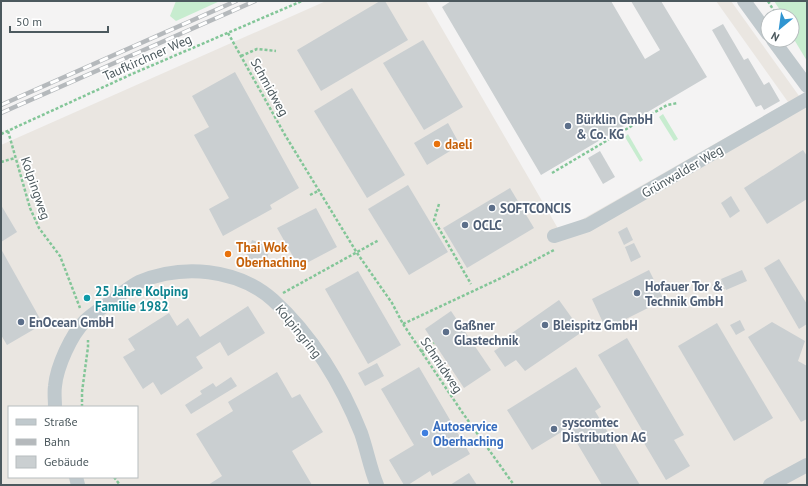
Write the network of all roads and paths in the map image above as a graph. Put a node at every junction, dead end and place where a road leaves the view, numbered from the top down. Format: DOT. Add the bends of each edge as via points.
graph roads {
  1 [pos="302,1"];
  2 [pos="744,1"];
  3 [pos="760,23"];
  4 [pos="228,33"];
  5 [pos="779,48"];
  6 [pos="276,51"];
  7 [pos="241,56"];
  8 [pos="807,86"];
  9 [pos="807,99"];
  10 [pos="678,103"];
  11 [pos="8,131"];
  12 [pos="1,134"];
  13 [pos="15,158"];
  14 [pos="1,162"];
  15 [pos="552,173"];
  16 [pos="320,190"];
  17 [pos="310,195"];
  18 [pos="439,204"];
  19 [pos="379,240"];
  20 [pos="555,242"];
  21 [pos="357,252"];
  22 [pos="471,284"];
  23 [pos="272,299"];
  24 [pos="85,321"];
  25 [pos="403,324"];
  26 [pos="434,343"];
  27 [pos="421,352"];
  28 [pos="55,406"];
  29 [pos="82,406"];
  30 [pos="807,465"];
  31 [pos="377,485"];
  32 [pos="514,485"];
  33 [pos="770,485"];
  1 -- 4 [label="path, Taufkirchner Weg"];
  2 -- 3 [label="street"];
  4 -- 7 [label="path, Schmidweg"];
  4 -- 11 [label="path, Taufkirchner Weg"];
  5 -- 8 [label="street"];
  6 -- 7 [label="path" via="257,48"];
  7 -- 16 [label="path, Schmidweg"];
  9 -- 20 [label="street, Grünwalder Weg"];
  10 -- 15 [label="path" via="667,105"];
  11 -- 12 [label="path, Taufkirchner Weg"];
  11 -- 13 [label="path, Kolpingweg"];
  13 -- 14 [label="path"];
  13 -- 24 [label="path, Kolpingweg" via="30,208 39,228 60,256"];
  16 -- 17 [label="path"];
  16 -- 21 [label="path, Schmidweg"];
  18 -- 22 [label="path" via="434,220"];
  19 -- 21 [label="path"];
  20 -- 25 [label="path" via="501,278"];
  21 -- 23 [label="path"];
  21 -- 25 [label="path, Schmidweg" via="392,303"];
  23 -- 24 [label="street, Kolpingring" via="253,286 227,276 202,272 172,272 138,283"];
  23 -- 31 [label="street, Kolpingring" via="313,345 336,380 361,433"];
  24 -- 28 [label="street, Kolpingring" via="61,364 54,386"];
  24 -- 29 [label="path, Kolpingweg" via="88,347"];
  25 -- 27 [label="path, Schmidweg"];
  26 -- 27 [label="path"];
  27 -- 32 [label="path, Schmidweg"];
  30 -- 33 [label="street"];
}
